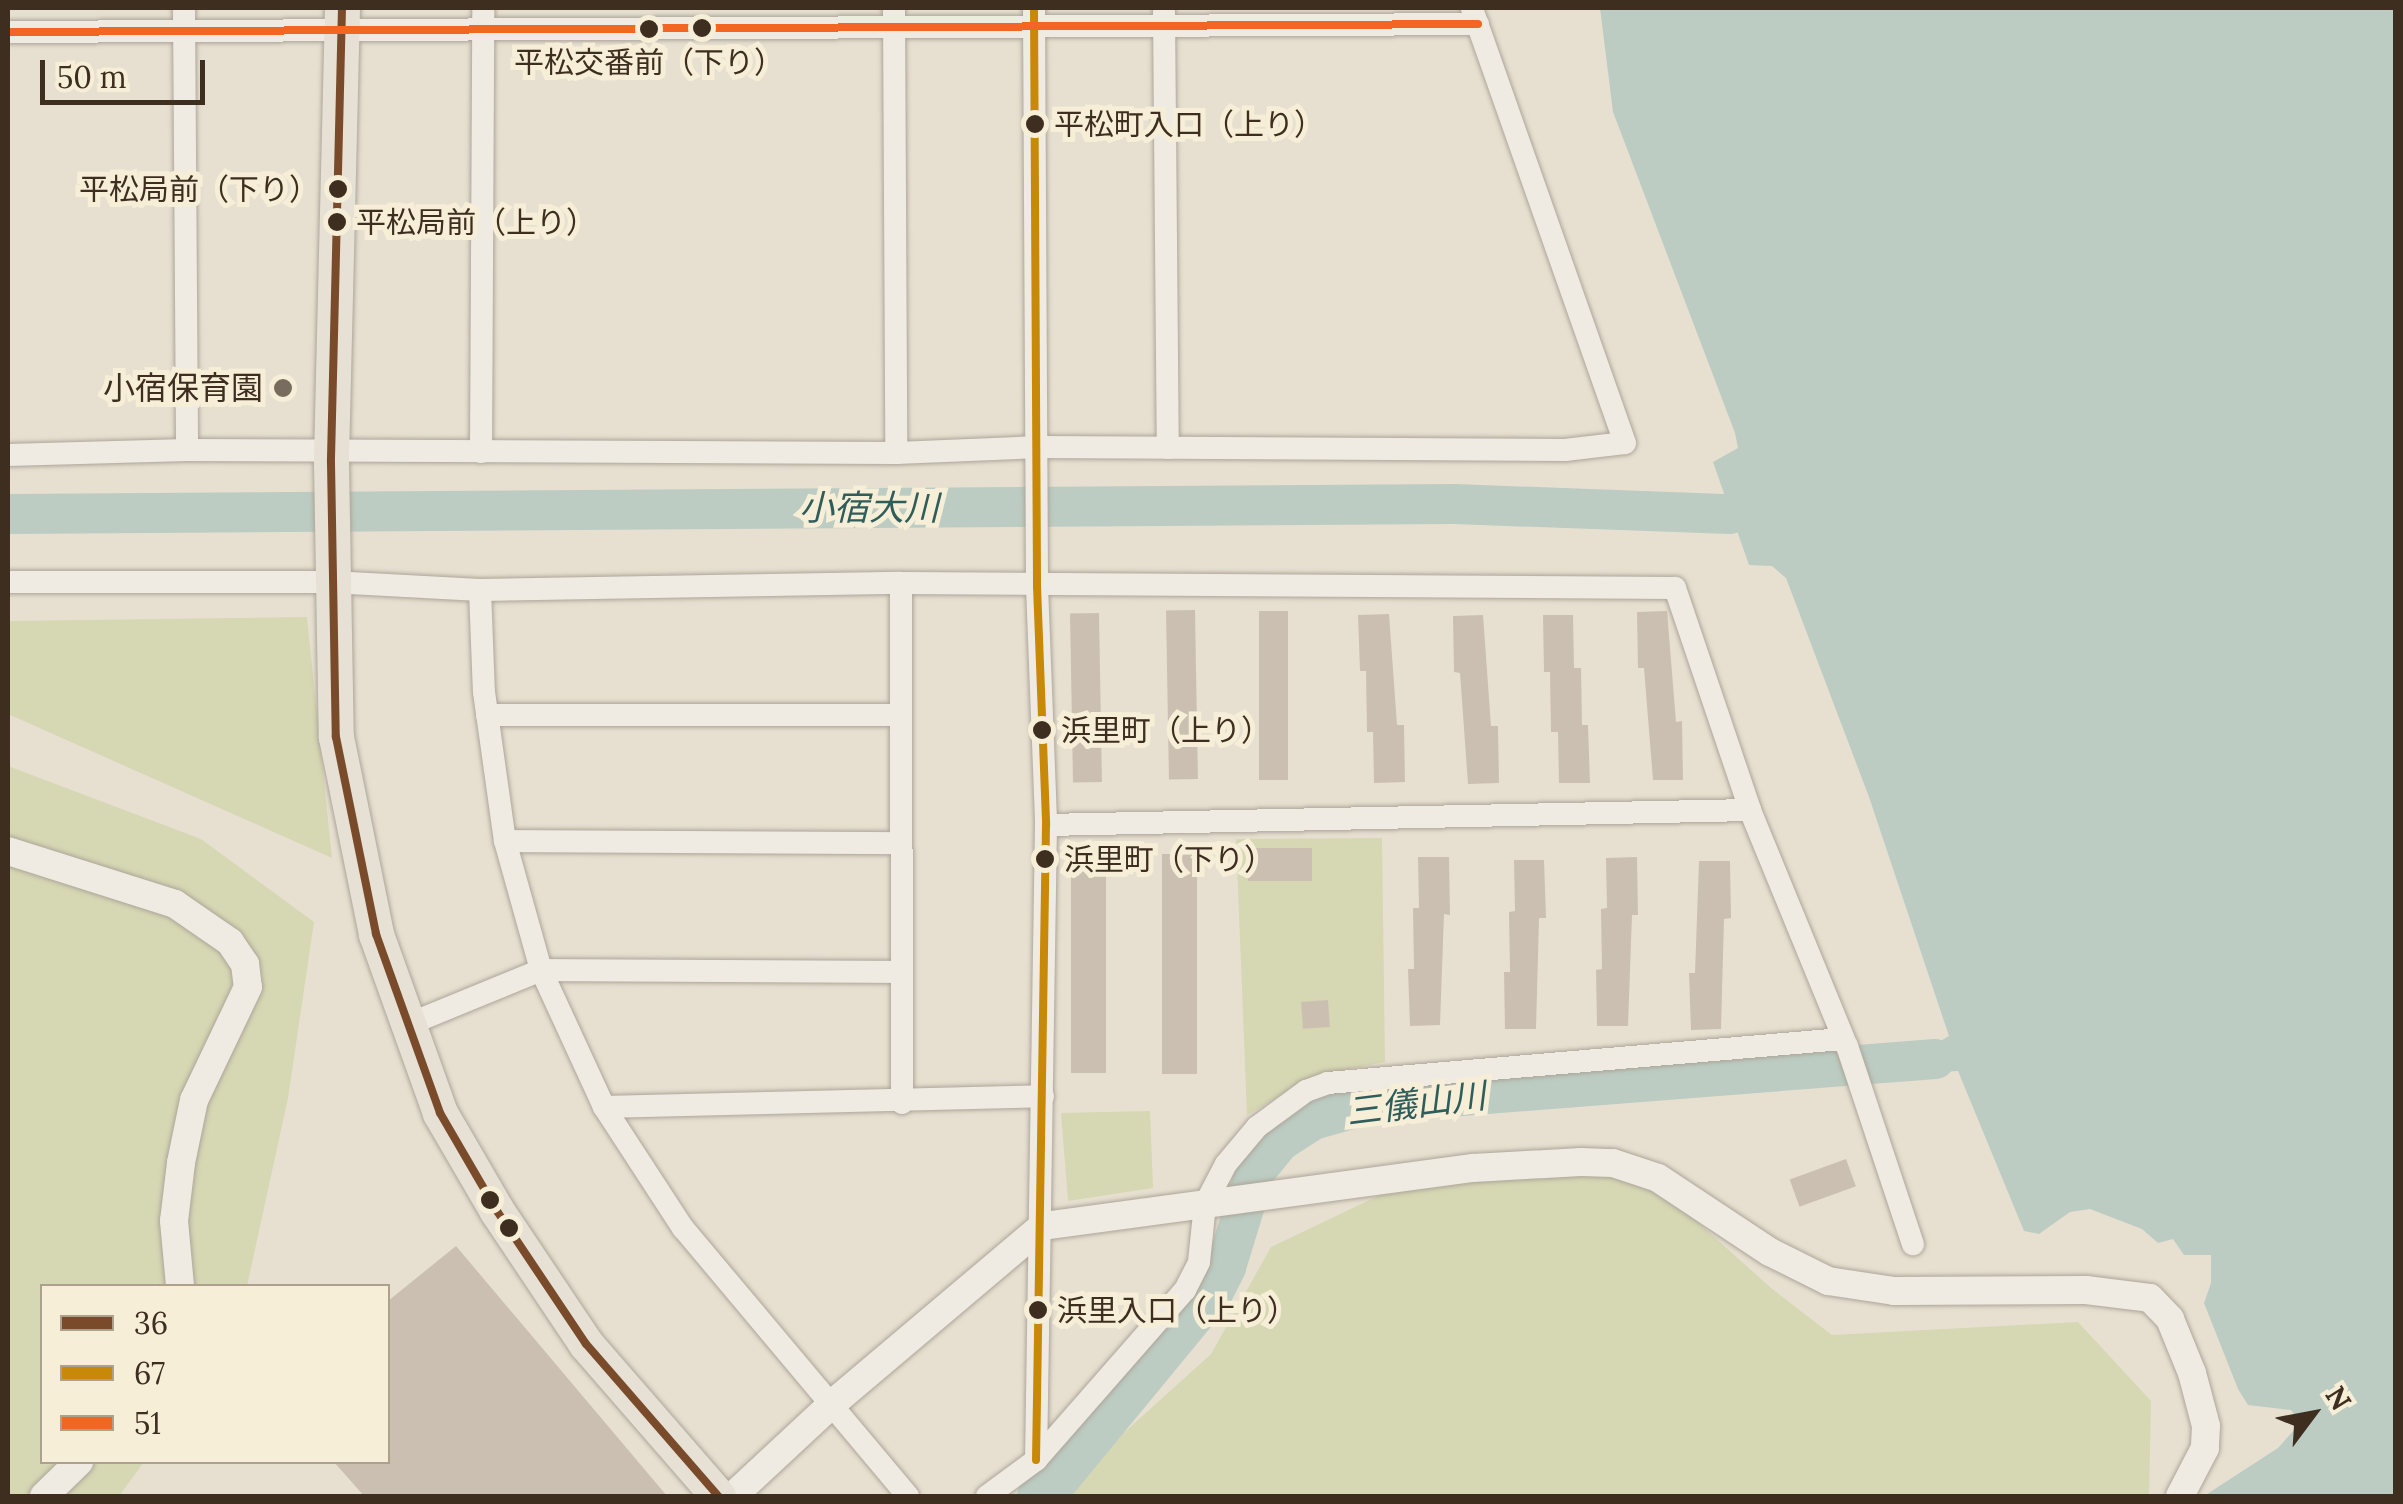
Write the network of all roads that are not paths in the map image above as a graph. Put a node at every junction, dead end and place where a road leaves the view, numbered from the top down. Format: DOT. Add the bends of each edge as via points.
graph roads {
  1 [pos="184,8"];
  2 [pos="1164,15"];
  3 [pos="1034,16"];
  4 [pos="1475,16"];
  5 [pos="894,17"];
  6 [pos="483,18"];
  7 [pos="342,19"];
  8 [pos="8,32"];
  9 [pos="184,33"];
  10 [pos="1168,448"];
  11 [pos="188,450"];
  12 [pos="482,452"];
  13 [pos="896,453"];
  14 [pos="1039,454"];
  15 [pos="8,455"];
  16 [pos="331,457"];
  17 [pos="1038,578"];
  18 [pos="8,582"];
  19 [pos="331,582"];
  20 [pos="902,583"];
  21 [pos="480,590"];
  22 [pos="487,714"];
  23 [pos="900,715"];
  24 [pos="1750,810"];
  25 [pos="1046,825"];
  26 [pos="504,841"];
  27 [pos="901,843"];
  28 [pos="8,851"];
  29 [pos="542,970"];
  30 [pos="900,972"];
  31 [pos="407,1025"];
  32 [pos="1844,1042"];
  33 [pos="1043,1096"];
  34 [pos="902,1103"];
  35 [pos="604,1106"];
  36 [pos="1210,1203"];
  37 [pos="1043,1226"];
  38 [pos="1913,1244"];
  39 [pos="180,1284"];
  40 [pos="832,1404"];
  41 [pos="1036,1460"];
  42 [pos="76,1464"];
  43 [pos="44,1496"];
  44 [pos="718,1496"];
  45 [pos="733,1496"];
  46 [pos="908,1496"];
  47 [pos="987,1496"];
  48 [pos="2180,1496"];
  1 -- 9 [label="street"];
  2 -- 3 [label="street"];
  2 -- 4 [label="street"];
  2 -- 10 [label="street"];
  3 -- 5 [label="street"];
  3 -- 14 [label="street"];
  4 -- 10 [label="street" via="1625,443 1565,450"];
  5 -- 6 [label="street"];
  5 -- 13 [label="street"];
  6 -- 7 [label="street"];
  6 -- 12 [label="street"];
  7 -- 9 [label="street"];
  7 -- 16 [label="main road"];
  8 -- 9 [label="street"];
  9 -- 11 [label="street"];
  10 -- 14 [label="street"];
  11 -- 15 [label="street"];
  11 -- 16 [label="street"];
  12 -- 13 [label="street"];
  12 -- 16 [label="street"];
  13 -- 14 [label="street"];
  14 -- 17 [label="street"];
  16 -- 19 [label="main road"];
  17 -- 20 [label="street"];
  17 -- 24 [label="street" via="1675,588"];
  17 -- 25 [label="street"];
  18 -- 19 [label="street"];
  19 -- 21 [label="street"];
  19 -- 31 [label="main road" via="336,737 376,934"];
  20 -- 21 [label="street"];
  20 -- 23 [label="street"];
  21 -- 22 [label="street"];
  22 -- 23 [label="street"];
  22 -- 26 [label="street"];
  23 -- 27 [label="street"];
  24 -- 25 [label="street"];
  24 -- 32 [label="street"];
  25 -- 33 [label="street"];
  26 -- 27 [label="street"];
  26 -- 29 [label="street"];
  27 -- 30 [label="street"];
  28 -- 39 [label="street" via="175,904 230,942 244,964 248,987 194,1100 181,1163 174,1221"];
  29 -- 30 [label="street"];
  29 -- 31 [label="street"];
  29 -- 35 [label="street"];
  30 -- 34 [label="street"];
  31 -- 44 [label="main road" via="440,1113 497,1210 586,1344"];
  32 -- 36 [label="street" via="1328,1084 1257,1127 1226,1164"];
  32 -- 38 [label="street"];
  33 -- 34 [label="street"];
  33 -- 37 [label="street"];
  34 -- 35 [label="street"];
  35 -- 40 [label="street" via="683,1228"];
  36 -- 37 [label="street"];
  36 -- 41 [label="street" via="1200,1262 1185,1290"];
  36 -- 48 [label="street" via="1473,1168 1614,1163 1658,1178 1770,1252 1828,1281 1894,1291 2086,1290 2150,1298 2170,1319 2206,1426 2204,1448"];
  37 -- 40 [label="street"];
  37 -- 41 [label="street"];
  40 -- 45 [label="street"];
  40 -- 46 [label="street"];
  41 -- 47 [label="street"];
  42 -- 43 [label="street"];
}
